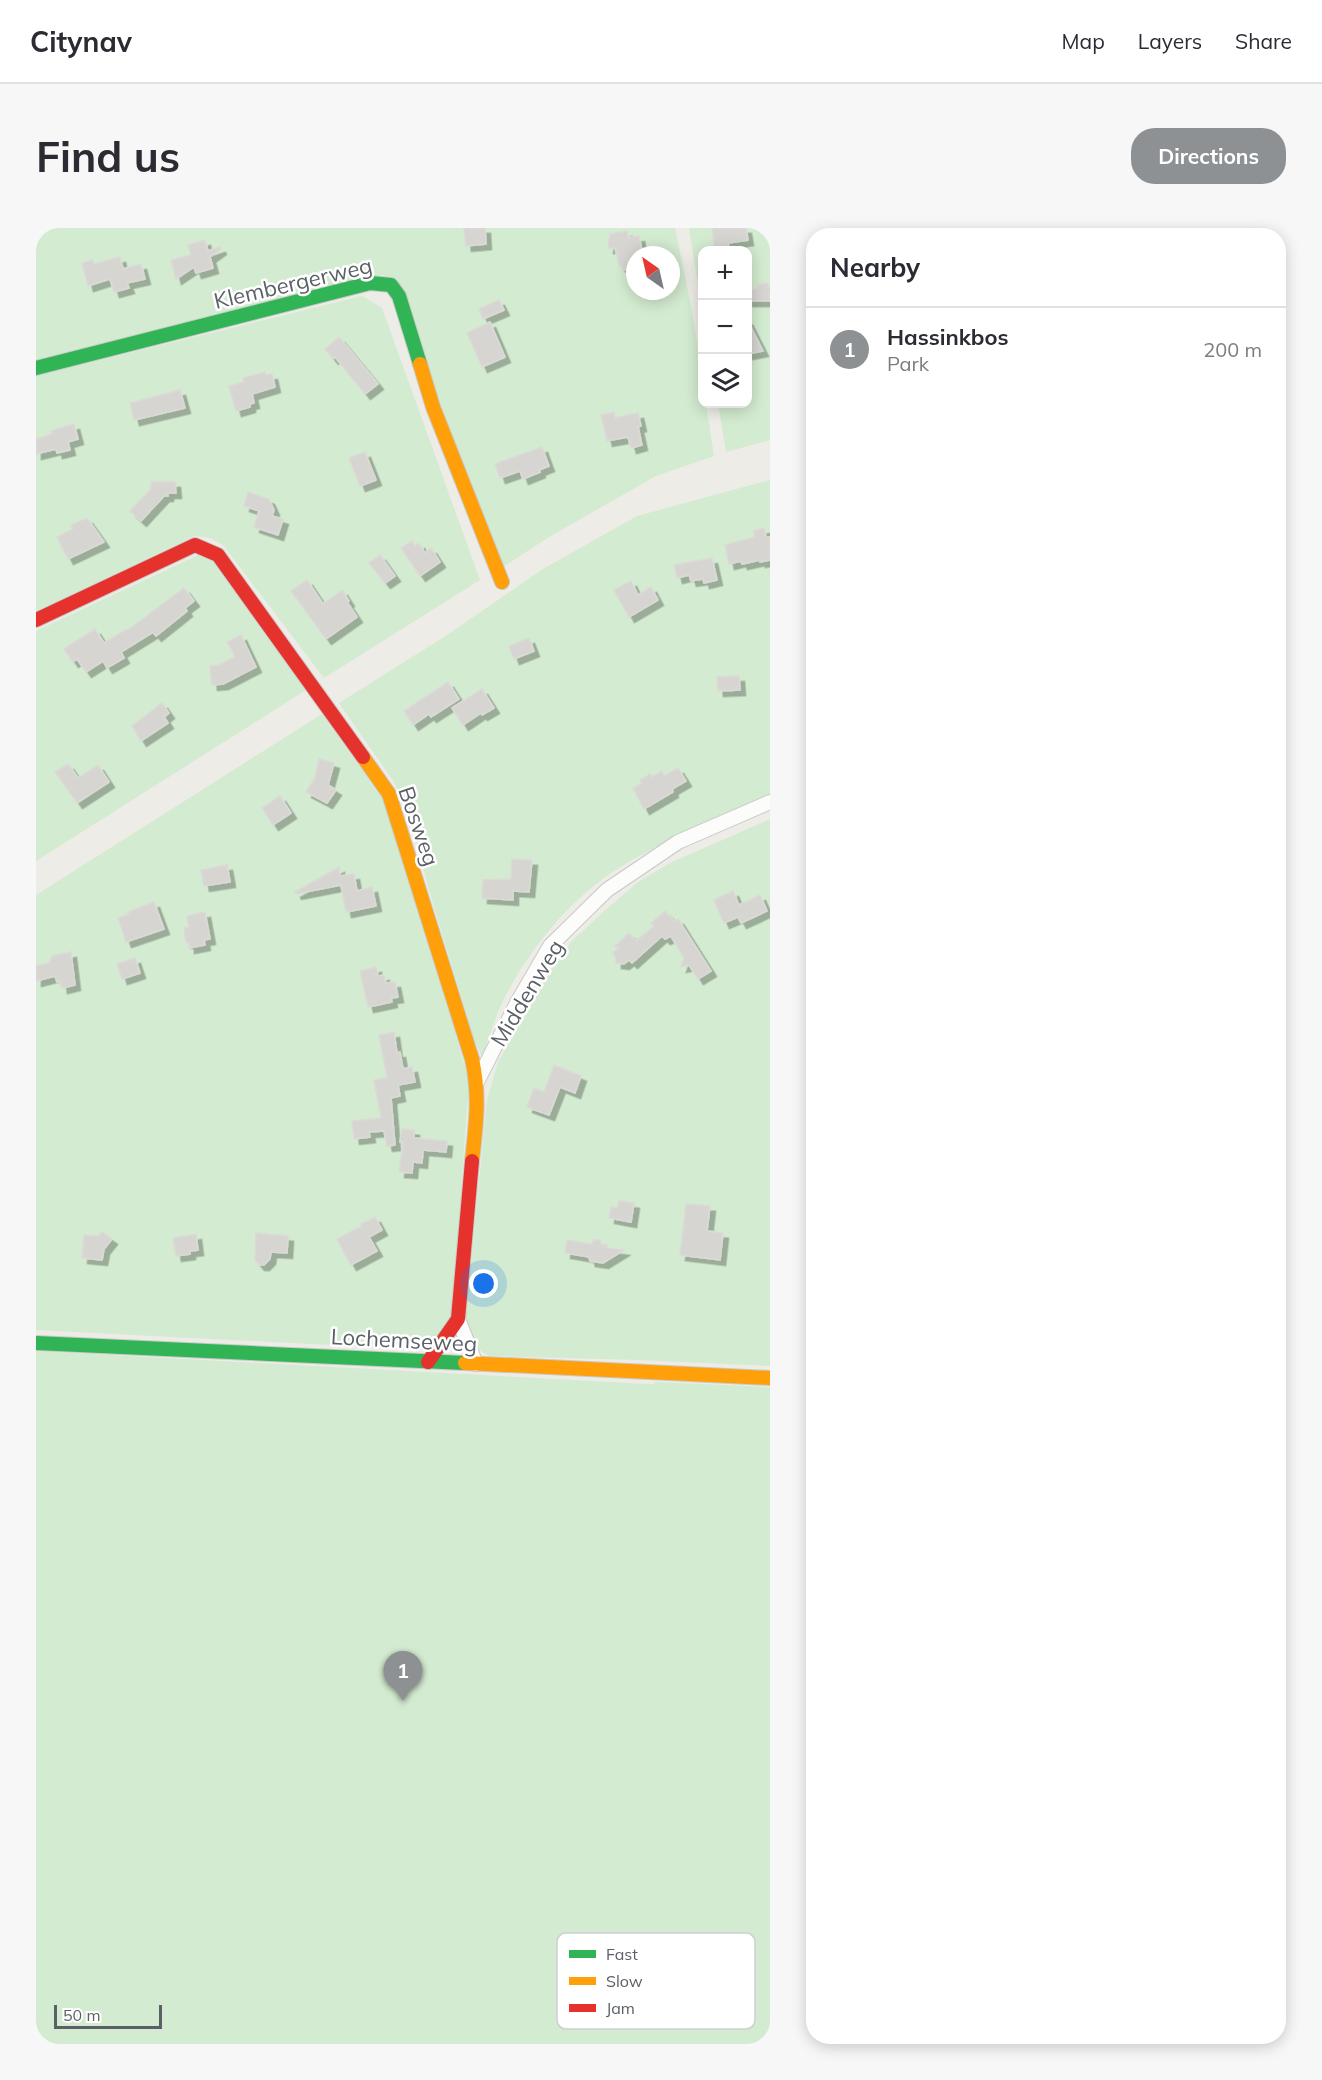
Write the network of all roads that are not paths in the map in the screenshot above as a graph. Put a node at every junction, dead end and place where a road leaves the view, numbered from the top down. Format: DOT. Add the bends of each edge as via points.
graph roads {
  1 [pos="36,368"];
  2 [pos="502,582"];
  3 [pos="36,620"];
  4 [pos="770,802"];
  5 [pos="477,1082"];
  6 [pos="458,1319"];
  7 [pos="36,1343"];
  8 [pos="428,1362"];
  9 [pos="476,1364"];
  10 [pos="770,1378"];
  1 -- 2 [label="street, Klembergerweg" via="370,283 391,285 399,296 433,407"];
  3 -- 5 [label="street, Bosweg" via="195,544 218,555 389,794"];
  4 -- 5 [label="street, Middenweg" via="678,842 607,890 550,946"];
  5 -- 6 [label="street, Bosweg"];
  6 -- 8 [label="street, Bosweg"];
  6 -- 9 [label="street, Bosweg"];
  7 -- 8 [label="street, Lochemseweg"];
  8 -- 9 [label="street, Lochemseweg"];
  9 -- 10 [label="street, Lochemseweg"];
}
